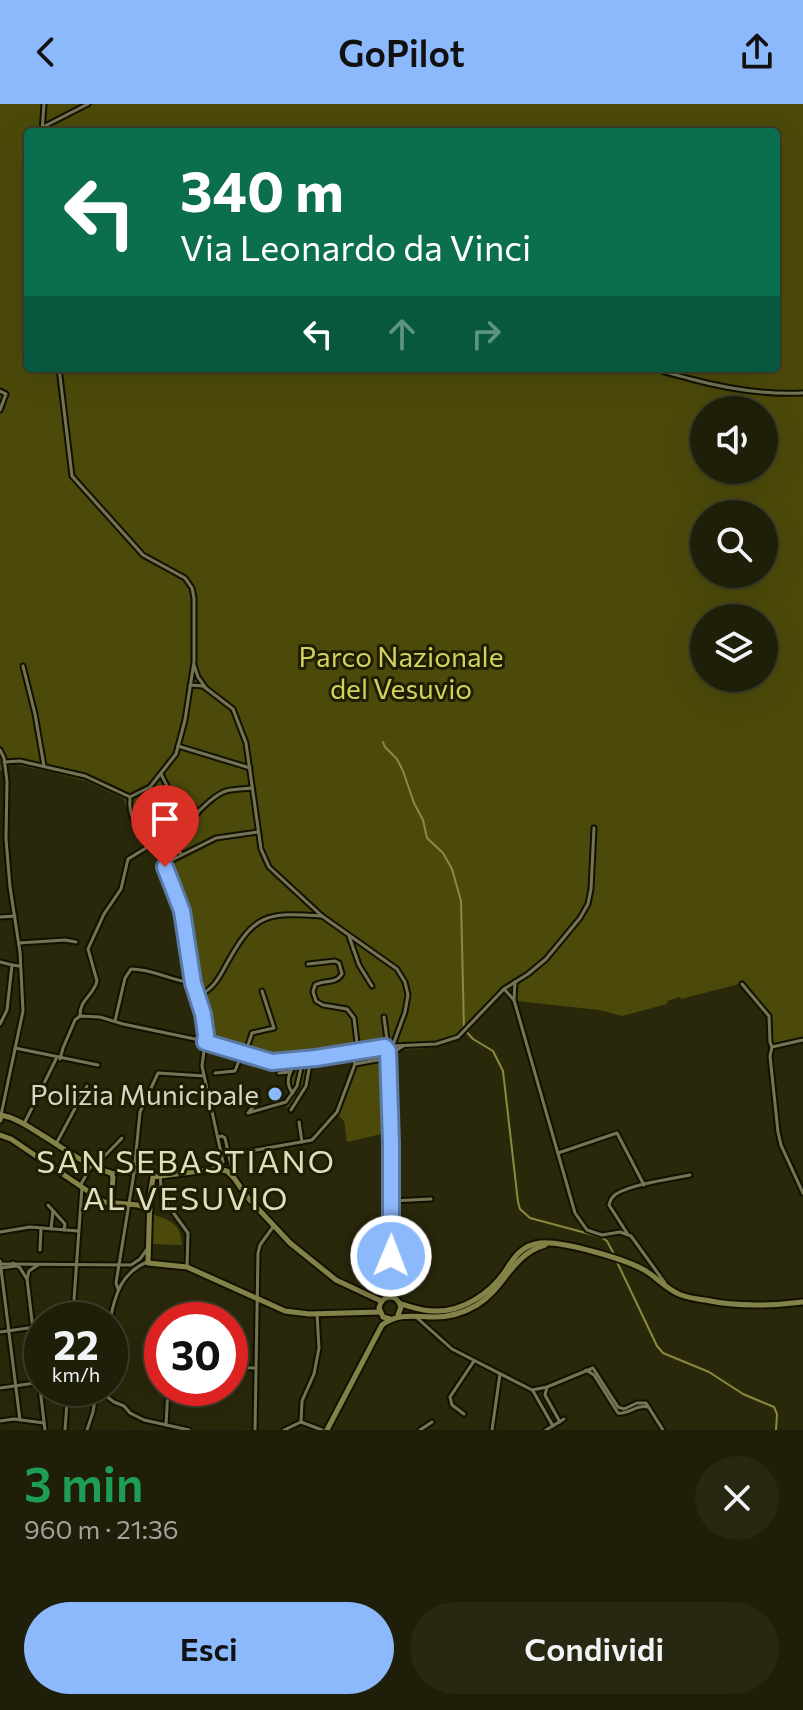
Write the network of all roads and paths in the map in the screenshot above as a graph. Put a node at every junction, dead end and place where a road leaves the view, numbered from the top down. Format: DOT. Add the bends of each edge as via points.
graph roads {
  1 [pos="44,104"];
  2 [pos="88,104"];
  3 [pos="42,128"];
  4 [pos="44,128"];
  5 [pos="59,372"];
  6 [pos="663,372"];
  7 [pos="0,391"];
  8 [pos="803,393"];
  9 [pos="0,410"];
  10 [pos="194,662"];
  11 [pos="23,666"];
  12 [pos="190,685"];
  13 [pos="205,687"];
  14 [pos="178,746"];
  15 [pos="0,750"];
  16 [pos="2,764"];
  17 [pos="44,766"];
  18 [pos="250,768"];
  19 [pos="160,774"];
  20 [pos="0,777"];
  21 [pos="7,779"];
  22 [pos="252,788"];
  23 [pos="130,797"];
  24 [pos="198,813"];
  25 [pos="594,828"];
  26 [pos="258,832"];
  27 [pos="151,845"];
  28 [pos="181,854"];
  29 [pos="164,864"];
  30 [pos="15,916"];
  31 [pos="322,916"];
  32 [pos="0,917"];
  33 [pos="349,935"];
  34 [pos="76,942"];
  35 [pos="19,943"];
  36 [pos="0,962"];
  37 [pos="308,964"];
  38 [pos="12,965"];
  39 [pos="21,966"];
  40 [pos="515,982"];
  41 [pos="193,983"];
  42 [pos="742,984"];
  43 [pos="372,986"];
  44 [pos="504,989"];
  45 [pos="262,991"];
  46 [pos="197,997"];
  47 [pos="514,1000"];
  48 [pos="80,1016"];
  49 [pos="384,1017"];
  50 [pos="115,1021"];
  51 [pos="0,1024"];
  52 [pos="803,1040"];
  53 [pos="205,1042"];
  54 [pos="404,1045"];
  55 [pos="393,1046"];
  56 [pos="386,1047"];
  57 [pos="772,1047"];
  58 [pos="15,1048"];
  59 [pos="375,1049"];
  60 [pos="368,1050"];
  61 [pos="356,1051"];
  62 [pos="244,1054"];
  63 [pos="389,1056"];
  64 [pos="58,1058"];
  65 [pos="311,1058"];
  66 [pos="303,1059"];
  67 [pos="296,1060"];
  68 [pos="378,1060"];
  69 [pos="369,1062"];
  70 [pos="355,1064"];
  71 [pos="98,1065"];
  72 [pos="290,1072"];
  73 [pos="215,1073"];
  74 [pos="279,1073"];
  75 [pos="204,1076"];
  76 [pos="87,1086"];
  77 [pos="257,1091"];
  78 [pos="293,1093"];
  79 [pos="258,1101"];
  80 [pos="273,1106"];
  81 [pos="291,1110"];
  82 [pos="0,1116"];
  83 [pos="299,1122"];
  84 [pos="24,1124"];
  85 [pos="0,1135"];
  86 [pos="218,1137"];
  87 [pos="122,1138"];
  88 [pos="302,1142"];
  89 [pos="56,1144"];
  90 [pos="558,1153"];
  91 [pos="228,1155"];
  92 [pos="222,1166"];
  93 [pos="93,1167"];
  94 [pos="111,1173"];
  95 [pos="134,1173"];
  96 [pos="160,1175"];
  97 [pos="690,1175"];
  98 [pos="234,1178"];
  99 [pos="644,1185"];
  100 [pos="81,1186"];
  101 [pos="803,1193"];
  102 [pos="431,1199"];
  103 [pos="150,1200"];
  104 [pos="391,1201"];
  105 [pos="111,1203"];
  106 [pos="129,1204"];
  107 [pos="48,1205"];
  108 [pos="150,1210"];
  109 [pos="53,1211"];
  110 [pos="274,1227"];
  111 [pos="41,1228"];
  112 [pos="51,1229"];
  113 [pos="64,1230"];
  114 [pos="78,1231"];
  115 [pos="0,1232"];
  116 [pos="627,1233"];
  117 [pos="555,1243"];
  118 [pos="148,1248"];
  119 [pos="40,1250"];
  120 [pos="147,1262"];
  121 [pos="39,1264"];
  122 [pos="76,1264"];
  123 [pos="0,1265"];
  124 [pos="15,1265"];
  125 [pos="119,1265"];
  126 [pos="131,1265"];
  127 [pos="187,1267"];
  128 [pos="133,1272"];
  129 [pos="27,1279"];
  130 [pos="390,1285"];
  131 [pos="668,1287"];
  132 [pos="118,1289"];
  133 [pos="257,1298"];
  134 [pos="382,1300"];
  135 [pos="398,1301"];
  136 [pos="29,1302"];
  137 [pos="74,1302"];
  138 [pos="114,1302"];
  139 [pos="803,1302"];
  140 [pos="380,1313"];
  141 [pos="317,1314"];
  142 [pos="397,1316"];
  143 [pos="414,1316"];
  144 [pos="433,1317"];
  145 [pos="390,1319"];
  146 [pos="382,1325"];
  147 [pos="24,1328"];
  148 [pos="10,1330"];
  149 [pos="0,1332"];
  150 [pos="434,1333"];
  151 [pos="474,1361"];
  152 [pos="248,1368"];
  153 [pos="255,1368"];
  154 [pos="500,1374"];
  155 [pos="24,1384"];
  156 [pos="16,1385"];
  157 [pos="547,1387"];
  158 [pos="0,1388"];
  159 [pos="532,1390"];
  160 [pos="549,1401"];
  161 [pos="541,1404"];
  162 [pos="42,1406"];
  163 [pos="67,1406"];
  164 [pos="94,1406"];
  165 [pos="124,1406"];
  166 [pos="167,1406"];
  167 [pos="464,1414"];
  168 [pos="20,1420"];
  169 [pos="0,1421"];
  170 [pos="301,1422"];
  171 [pos="432,1422"];
  172 [pos="44,1423"];
  173 [pos="166,1425"];
  174 [pos="553,1426"];
  175 [pos="45,1430"];
  176 [pos="65,1430"];
  177 [pos="87,1430"];
  178 [pos="189,1430"];
  179 [pos="255,1430"];
  180 [pos="284,1430"];
  181 [pos="324,1430"];
  182 [pos="420,1430"];
  183 [pos="492,1430"];
  184 [pos="546,1430"];
  185 [pos="663,1430"];
  1 -- 3 [label="street"];
  2 -- 4 [label="street"];
  5 -- 10 [label="street" via="72,476 143,555 185,578 192,588"];
  6 -- 8 [label="street" via="767,394"];
  7 -- 9 [label="street" via="6,394"];
  10 -- 12 [label="street"];
  10 -- 13 [label="street"];
  11 -- 17 [label="street"];
  12 -- 13 [label="street"];
  12 -- 14 [label="street"];
  13 -- 18 [label="street" via="233,709"];
  14 -- 18 [label="street"];
  14 -- 19 [label="street"];
  15 -- 16 [label="street"];
  16 -- 17 [label="street"];
  16 -- 21 [label="street"];
  17 -- 23 [label="street" via="85,776"];
  18 -- 22 [label="street"];
  19 -- 23 [label="street" via="150,787"];
  19 -- 24 [label="street" via="176,798"];
  20 -- 21 [label="street"];
  21 -- 30 [label="street" via="6,839"];
  22 -- 24 [label="street" via="225,791"];
  22 -- 26 [label="street"];
  23 -- 27 [label="street" via="134,824"];
  24 -- 28 [label="street" via="170,836"];
  25 -- 40 [label="street" via="588,904 546,959"];
  26 -- 28 [label="street" via="216,838"];
  26 -- 31 [label="street" via="269,867"];
  27 -- 29 [label="street"];
  27 -- 48 [label="street" via="128,859 121,889 89,944 97,981"];
  28 -- 29 [label="street"];
  29 -- 41 [label="street" via="182,911"];
  30 -- 32 [label="street"];
  30 -- 35 [label="street"];
  31 -- 33 [label="street"];
  31 -- 46 [label="street" via="287,914 257,922 216,984"];
  33 -- 43 [label="street"];
  33 -- 55 [label="street" via="397,969 405,982 407,1005"];
  34 -- 35 [label="street"];
  35 -- 39 [label="street"];
  36 -- 38 [label="street"];
  37 -- 61 [label="street" via="335,961 342,968 339,979 319,982 313,992 316,1001 347,1009 354,1018"];
  38 -- 39 [label="street"];
  38 -- 51 [label="street" via="7,1010"];
  39 -- 58 [label="street" via="23,1011"];
  40 -- 44 [label="street"];
  40 -- 47 [label="street"];
  41 -- 46 [label="street"];
  41 -- 50 [label="street" via="131,969"];
  42 -- 57 [label="street" via="769,1016"];
  44 -- 47 [label="street"];
  44 -- 54 [label="street" via="452,1040"];
  45 -- 62 [label="street" via="274,1028 252,1033"];
  46 -- 53 [label="street"];
  47 -- 90 [label="street"];
  48 -- 50 [label="street"];
  48 -- 64 [label="street"];
  49 -- 56 [label="street"];
  50 -- 53 [label="street"];
  52 -- 57 [label="street"];
  53 -- 62 [label="street"];
  53 -- 75 [label="street"];
  54 -- 55 [label="street"];
  54 -- 63 [label="street"];
  55 -- 56 [label="street"];
  55 -- 63 [label="street"];
  56 -- 59 [label="street"];
  56 -- 63 [label="street"];
  57 -- 101 [label="street" via="778,1132"];
  58 -- 64 [label="street"];
  58 -- 82 [label="street"];
  59 -- 60 [label="street"];
  59 -- 68 [label="street"];
  60 -- 61 [label="street"];
  60 -- 69 [label="street"];
  61 -- 65 [label="street"];
  61 -- 70 [label="street"];
  62 -- 67 [label="street" via="272,1062"];
  62 -- 73 [label="street" via="235,1071"];
  63 -- 68 [label="street"];
  63 -- 104 [label="street"];
  64 -- 71 [label="street"];
  64 -- 84 [label="street"];
  65 -- 66 [label="street"];
  65 -- 81 [label="street" via="306,1086"];
  66 -- 67 [label="street"];
  66 -- 78 [label="street"];
  67 -- 72 [label="street"];
  68 -- 69 [label="street"];
  69 -- 70 [label="street"];
  70 -- 88 [label="street" via="337,1112 312,1140"];
  72 -- 74 [label="street"];
  72 -- 78 [label="street"];
  75 -- 86 [label="street"];
  75 -- 95 [label="street" via="158,1073 140,1112"];
  76 -- 89 [label="street"];
  77 -- 79 [label="street"];
  78 -- 80 [label="street"];
  79 -- 80 [label="street"];
  79 -- 80 [label="street" via="248,1113"];
  82 -- 84 [label="street"];
  83 -- 88 [label="street"];
  84 -- 89 [label="street"];
  85 -- 100 [label="street"];
  86 -- 91 [label="street" via="225,1138"];
  86 -- 92 [label="street"];
  87 -- 93 [label="street"];
  88 -- 91 [label="street"];
  89 -- 93 [label="street"];
  90 -- 99 [label="street" via="617,1133"];
  90 -- 116 [label="street" via="575,1213 587,1230"];
  91 -- 92 [label="street"];
  91 -- 98 [label="street"];
  92 -- 96 [label="street"];
  92 -- 98 [label="street"];
  93 -- 94 [label="street"];
  93 -- 100 [label="street"];
  94 -- 95 [label="street"];
  94 -- 105 [label="street"];
  95 -- 106 [label="street"];
  96 -- 103 [label="street" via="153,1177"];
  96 -- 127 [label="street" via="162,1197 188,1233"];
  97 -- 99 [label="street"];
  98 -- 110 [label="street"];
  99 -- 116 [label="street" via="610,1200"];
  100 -- 105 [label="street"];
  100 -- 114 [label="street"];
  102 -- 104 [label="street"];
  103 -- 106 [label="street"];
  103 -- 108 [label="street"];
  104 -- 130 [label="street"];
  105 -- 106 [label="street"];
  106 -- 108 [label="street"];
  106 -- 125 [label="street"];
  107 -- 109 [label="street"];
  108 -- 118 [label="street"];
  109 -- 112 [label="street"];
  109 -- 113 [label="street"];
  110 -- 133 [label="street" via="259,1248"];
  110 -- 134 [label="street" via="336,1280"];
  111 -- 112 [label="street"];
  111 -- 115 [label="street"];
  111 -- 119 [label="street"];
  112 -- 113 [label="street"];
  113 -- 114 [label="street"];
  114 -- 122 [label="street"];
  116 -- 131 [label="street"];
  117 -- 131 [label="street" via="616,1259"];
  117 -- 135 [label="street" via="534,1244 519,1252 493,1285 463,1306 426,1311"];
  117 -- 144 [label="street" via="522,1256 476,1305"];
  118 -- 120 [label="street"];
  118 -- 126 [label="street"];
  120 -- 127 [label="street"];
  120 -- 128 [label="street"];
  121 -- 122 [label="street"];
  121 -- 124 [label="street"];
  121 -- 129 [label="street"];
  122 -- 125 [label="street"];
  122 -- 137 [label="street"];
  123 -- 124 [label="street"];
  123 -- 148 [label="street"];
  124 -- 129 [label="street"];
  125 -- 126 [label="street"];
  125 -- 132 [label="street"];
  126 -- 128 [label="street"];
  127 -- 133 [label="street"];
  128 -- 132 [label="street"];
  129 -- 136 [label="street"];
  130 -- 134 [label="street"];
  130 -- 135 [label="street"];
  131 -- 139 [label="street" via="683,1296 740,1306"];
  132 -- 138 [label="street"];
  133 -- 141 [label="street" via="285,1311"];
  133 -- 153 [label="street"];
  134 -- 135 [label="street" via="390,1296"];
  134 -- 140 [label="street"];
  135 -- 142 [label="street"];
  140 -- 141 [label="street"];
  140 -- 145 [label="street"];
  140 -- 146 [label="street"];
  141 -- 170 [label="street" via="319,1348"];
  142 -- 143 [label="street"];
  142 -- 145 [label="street"];
  143 -- 144 [label="street"];
  143 -- 150 [label="street"];
  144 -- 150 [label="street"];
  145 -- 146 [label="street"];
  146 -- 181 [label="street"];
  147 -- 148 [label="street"];
  148 -- 149 [label="street"];
  148 -- 156 [label="street"];
  150 -- 151 [label="street"];
  151 -- 154 [label="street"];
  151 -- 167 [label="street" via="450,1397"];
  152 -- 153 [label="street"];
  153 -- 179 [label="street"];
  154 -- 159 [label="street"];
  154 -- 183 [label="street"];
  155 -- 156 [label="street"];
  156 -- 158 [label="street"];
  156 -- 168 [label="street"];
  157 -- 159 [label="street"];
  157 -- 160 [label="street"];
  157 -- 185 [label="street" via="593,1368 621,1409 646,1403"];
  159 -- 161 [label="street"];
  160 -- 161 [label="street"];
  160 -- 174 [label="street" via="562,1420"];
  161 -- 174 [label="street"];
  162 -- 172 [label="street"];
  163 -- 176 [label="street"];
  164 -- 177 [label="street"];
  165 -- 173 [label="street" via="144,1420"];
  166 -- 173 [label="street"];
  168 -- 169 [label="street"];
  168 -- 172 [label="street"];
  170 -- 180 [label="street"];
  170 -- 181 [label="street"];
  171 -- 182 [label="street"];
  172 -- 175 [label="street"];
  173 -- 178 [label="street"];
  174 -- 184 [label="street"];
}
